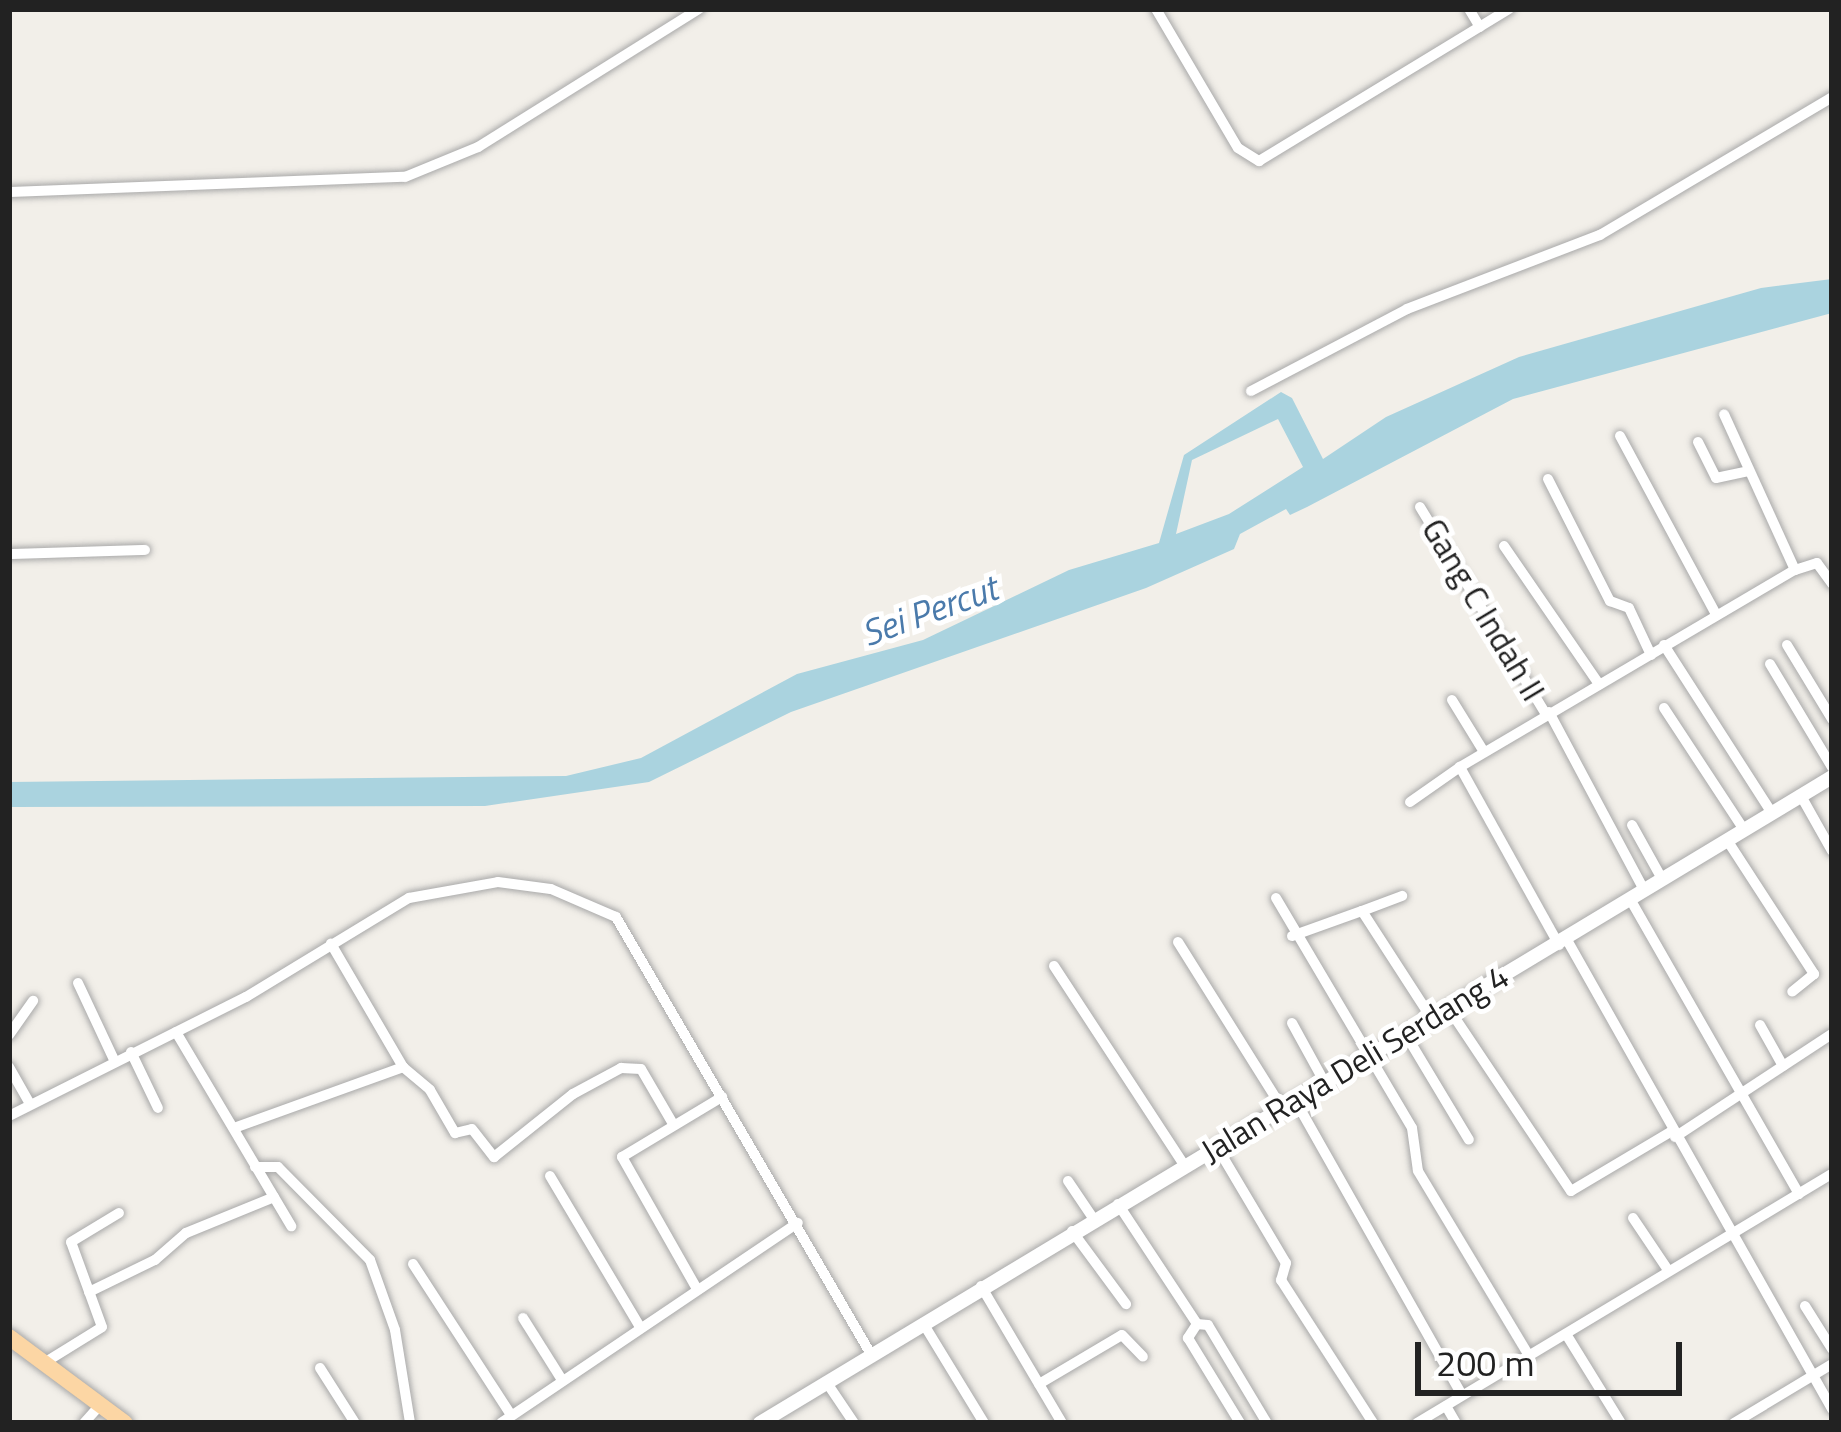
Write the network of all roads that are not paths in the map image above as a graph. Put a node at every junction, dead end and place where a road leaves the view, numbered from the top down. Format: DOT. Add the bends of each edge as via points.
graph roads {
  1 [pos="699,9"];
  2 [pos="1156,9"];
  3 [pos="1469,9"];
  4 [pos="1509,9"];
  5 [pos="1480,27"];
  6 [pos="1832,97"];
  7 [pos="9,192"];
  8 [pos="1251,391"];
  9 [pos="1724,414"];
  10 [pos="1620,436"];
  11 [pos="1698,442"];
  12 [pos="1748,471"];
  13 [pos="1548,479"];
  14 [pos="1420,506"];
  15 [pos="1504,546"];
  16 [pos="146,550"];
  17 [pos="9,554"];
  18 [pos="1795,570"];
  19 [pos="1832,584"];
  20 [pos="1716,614"];
  21 [pos="1664,645"];
  22 [pos="1787,645"];
  23 [pos="1651,655"];
  24 [pos="1770,664"];
  25 [pos="1599,684"];
  26 [pos="1452,700"];
  27 [pos="1696,705"];
  28 [pos="1664,707"];
  29 [pos="1548,713"];
  30 [pos="1832,718"];
  31 [pos="1672,720"];
  32 [pos="1484,752"];
  33 [pos="1460,767"];
  34 [pos="1832,767"];
  35 [pos="1832,777"];
  36 [pos="1801,796"];
  37 [pos="1410,802"];
  38 [pos="1772,813"];
  39 [pos="1632,825"];
  40 [pos="1744,830"];
  41 [pos="1727,840"];
  42 [pos="1832,851"];
  43 [pos="1662,879"];
  44 [pos="1644,890"];
  45 [pos="1402,896"];
  46 [pos="1276,898"];
  47 [pos="1630,899"];
  48 [pos="1362,911"];
  49 [pos="1292,936"];
  50 [pos="1178,942"];
  51 [pos="1563,942"];
  52 [pos="331,944"];
  53 [pos="1054,966"];
  54 [pos="78,983"];
  55 [pos="1792,992"];
  56 [pos="33,1000"];
  57 [pos="1449,1009"];
  58 [pos="1432,1019"];
  59 [pos="1292,1023"];
  60 [pos="1760,1025"];
  61 [pos="176,1032"];
  62 [pos="9,1034"];
  63 [pos="1832,1034"];
  64 [pos="1406,1035"];
  65 [pos="131,1052"];
  66 [pos="1370,1058"];
  67 [pos="114,1060"];
  68 [pos="1784,1066"];
  69 [pos="9,1067"];
  70 [pos="403,1067"];
  71 [pos="1325,1083"];
  72 [pos="1738,1096"];
  73 [pos="722,1097"];
  74 [pos="30,1104"];
  75 [pos="1289,1104"];
  76 [pos="158,1108"];
  77 [pos="9,1116"];
  78 [pos="672,1122"];
  79 [pos="234,1129"];
  80 [pos="1674,1134"];
  81 [pos="1469,1140"];
  82 [pos="1217,1148"];
  83 [pos="1184,1165"];
  84 [pos="255,1168"];
  85 [pos="1832,1174"];
  86 [pos="550,1176"];
  87 [pos="1068,1181"];
  88 [pos="1798,1194"];
  89 [pos="274,1198"];
  90 [pos="1118,1204"];
  91 [pos="119,1213"];
  92 [pos="1093,1218"];
  93 [pos="1633,1218"];
  94 [pos="798,1223"];
  95 [pos="291,1226"];
  96 [pos="1072,1231"];
  97 [pos="1728,1236"];
  98 [pos="413,1264"];
  99 [pos="1668,1270"];
  100 [pos="981,1286"];
  101 [pos="698,1289"];
  102 [pos="89,1292"];
  103 [pos="1126,1304"];
  104 [pos="1805,1306"];
  105 [pos="523,1318"];
  106 [pos="923,1324"];
  107 [pos="1197,1324"];
  108 [pos="640,1327"];
  109 [pos="1566,1334"];
  110 [pos="9,1337"];
  111 [pos="1832,1349"];
  112 [pos="875,1354"];
  113 [pos="1528,1354"];
  114 [pos="1143,1357"];
  115 [pos="44,1363"];
  116 [pos="1832,1364"];
  117 [pos="320,1368"];
  118 [pos="1811,1376"];
  119 [pos="562,1380"];
  120 [pos="827,1383"];
  121 [pos="1039,1384"];
  122 [pos="1462,1395"];
  123 [pos="100,1405"];
  124 [pos="1446,1406"];
  125 [pos="1832,1409"];
  126 [pos="506,1419"];
  127 [pos="84,1423"];
  128 [pos="125,1423"];
  129 [pos="355,1423"];
  130 [pos="410,1423"];
  131 [pos="760,1423"];
  132 [pos="854,1423"];
  133 [pos="984,1423"];
  134 [pos="1062,1423"];
  135 [pos="1240,1423"];
  136 [pos="1267,1423"];
  137 [pos="1373,1423"];
  138 [pos="1417,1423"];
  139 [pos="1456,1423"];
  140 [pos="1621,1423"];
  141 [pos="1734,1423"];
  1 -- 7 [label="street" via="478,147 405,177"];
  2 -- 5 [label="street" via="1238,148 1259,161"];
  3 -- 5 [label="street"];
  4 -- 5 [label="street"];
  6 -- 8 [label="street" via="1600,236 1406,309"];
  9 -- 12 [label="street"];
  10 -- 20 [label="street"];
  11 -- 12 [label="street" via="1716,478"];
  12 -- 18 [label="street"];
  13 -- 23 [label="street" via="1610,601 1629,608"];
  14 -- 29 [label="street, Gang C Indah II"];
  15 -- 25 [label="street"];
  16 -- 17 [label="street"];
  18 -- 19 [label="street" via="1819,563"];
  18 -- 20 [label="street"];
  20 -- 21 [label="street"];
  21 -- 23 [label="street"];
  21 -- 27 [label="street"];
  22 -- 30 [label="street"];
  23 -- 25 [label="street"];
  24 -- 34 [label="street"];
  25 -- 29 [label="street"];
  26 -- 32 [label="street"];
  27 -- 31 [label="street"];
  27 -- 38 [label="street"];
  28 -- 31 [label="street"];
  29 -- 32 [label="street"];
  29 -- 44 [label="street, Gang C Indah II"];
  31 -- 40 [label="street"];
  32 -- 33 [label="street"];
  33 -- 37 [label="street"];
  33 -- 51 [label="street"];
  35 -- 36 [label="street, Jalan Raya Deli Serdang 4"];
  36 -- 38 [label="street, Jalan Raya Deli Serdang 4"];
  36 -- 42 [label="street"];
  38 -- 40 [label="street, Jalan Raya Deli Serdang 4"];
  39 -- 43 [label="street"];
  40 -- 41 [label="street, Jalan Raya Deli Serdang 4"];
  41 -- 43 [label="street, Jalan Raya Deli Serdang 4"];
  41 -- 55 [label="street" via="1814,974"];
  43 -- 44 [label="street, Jalan Raya Deli Serdang 4"];
  44 -- 47 [label="street, Jalan Raya Deli Serdang 4"];
  45 -- 48 [label="street"];
  46 -- 49 [label="street"];
  47 -- 51 [label="street, Jalan Raya Deli Serdang 4"];
  47 -- 72 [label="street"];
  48 -- 49 [label="street"];
  48 -- 58 [label="street"];
  49 -- 66 [label="street"];
  50 -- 75 [label="street"];
  51 -- 57 [label="street, Jalan Raya Deli Serdang 4"];
  51 -- 80 [label="street"];
  52 -- 61 [label="street"];
  52 -- 70 [label="street"];
  52 -- 73 [label="street" via="409,898 458,885 524,885 596,904 616,916"];
  53 -- 83 [label="street"];
  54 -- 67 [label="street"];
  56 -- 62 [label="street"];
  57 -- 58 [label="street, Jalan Raya Deli Serdang 4"];
  57 -- 80 [label="street" via="1571,1191"];
  58 -- 64 [label="street, Jalan Raya Deli Serdang 4"];
  59 -- 71 [label="street"];
  60 -- 68 [label="street"];
  61 -- 65 [label="street"];
  61 -- 79 [label="street"];
  63 -- 68 [label="street"];
  64 -- 66 [label="street, Jalan Raya Deli Serdang 4"];
  64 -- 81 [label="street"];
  65 -- 67 [label="street"];
  65 -- 76 [label="street"];
  66 -- 71 [label="street, Jalan Raya Deli Serdang 4"];
  66 -- 113 [label="street" via="1412,1128 1418,1171"];
  67 -- 74 [label="street"];
  68 -- 72 [label="street"];
  69 -- 74 [label="street"];
  70 -- 78 [label="street" via="430,1090 455,1133 472,1129 494,1157 573,1094 621,1068 641,1069"];
  70 -- 79 [label="street"];
  71 -- 75 [label="street, Jalan Raya Deli Serdang 4"];
  72 -- 80 [label="street"];
  72 -- 88 [label="street"];
  73 -- 78 [label="street"];
  73 -- 94 [label="street"];
  74 -- 77 [label="street"];
  75 -- 82 [label="street, Jalan Raya Deli Serdang 4"];
  75 -- 122 [label="street"];
  78 -- 101 [label="street" via="622,1157"];
  79 -- 84 [label="street"];
  80 -- 97 [label="street"];
  82 -- 83 [label="street, Jalan Raya Deli Serdang 4"];
  82 -- 137 [label="street" via="1286,1263 1281,1280"];
  83 -- 90 [label="street, Jalan Raya Deli Serdang 4"];
  84 -- 89 [label="street"];
  84 -- 130 [label="street" via="278,1167 370,1260 395,1330"];
  85 -- 88 [label="street"];
  86 -- 108 [label="street"];
  87 -- 92 [label="street"];
  88 -- 97 [label="street"];
  89 -- 95 [label="street"];
  89 -- 102 [label="street" via="186,1232 155,1260"];
  90 -- 92 [label="street, Jalan Raya Deli Serdang 4"];
  90 -- 107 [label="street"];
  91 -- 102 [label="street" via="71,1242"];
  92 -- 96 [label="street, Jalan Raya Deli Serdang 4"];
  93 -- 99 [label="street"];
  94 -- 101 [label="street"];
  94 -- 112 [label="street"];
  96 -- 100 [label="street, Jalan Raya Deli Serdang 4"];
  96 -- 103 [label="street"];
  97 -- 99 [label="street"];
  97 -- 118 [label="street"];
  98 -- 126 [label="street"];
  99 -- 109 [label="street"];
  100 -- 106 [label="street, Jalan Raya Deli Serdang 4"];
  100 -- 121 [label="street"];
  101 -- 108 [label="street"];
  102 -- 115 [label="street" via="102,1327"];
  104 -- 111 [label="street"];
  105 -- 119 [label="street"];
  106 -- 112 [label="street, Jalan Raya Deli Serdang 4"];
  106 -- 133 [label="street"];
  107 -- 135 [label="street" via="1188,1338"];
  107 -- 136 [label="street" via="1208,1324"];
  108 -- 119 [label="street"];
  109 -- 113 [label="street"];
  109 -- 140 [label="street"];
  110 -- 115 [label="main road"];
  112 -- 120 [label="street, Jalan Raya Deli Serdang 4"];
  113 -- 122 [label="street"];
  114 -- 121 [label="street" via="1122,1335"];
  115 -- 123 [label="main road"];
  116 -- 118 [label="street"];
  117 -- 129 [label="street"];
  118 -- 125 [label="street"];
  118 -- 141 [label="street"];
  119 -- 126 [label="street"];
  120 -- 131 [label="street, Jalan Raya Deli Serdang 4"];
  120 -- 132 [label="street"];
  121 -- 134 [label="street"];
  122 -- 124 [label="street"];
  123 -- 127 [label="street"];
  123 -- 128 [label="main road"];
  124 -- 138 [label="street"];
  124 -- 139 [label="street"];
}
